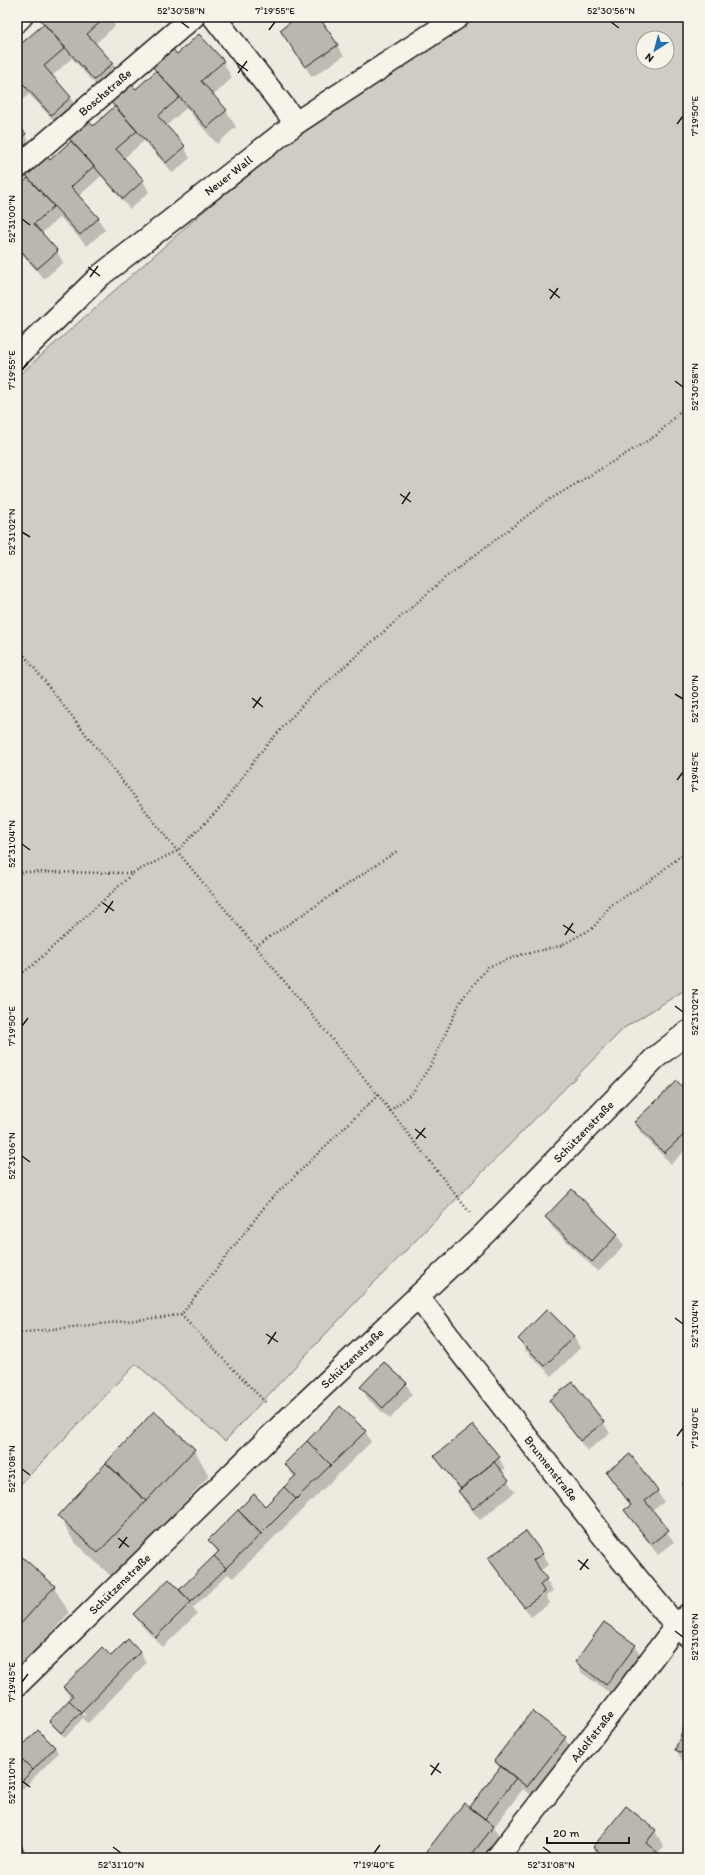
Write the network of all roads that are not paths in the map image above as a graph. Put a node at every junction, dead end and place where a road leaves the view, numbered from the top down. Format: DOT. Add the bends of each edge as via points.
graph roads {
  1 [pos="21,17"];
  2 [pos="193,17"];
  3 [pos="214,17"];
  4 [pos="458,17"];
  5 [pos="17,21"];
  6 [pos="296,123"];
  7 [pos="17,168"];
  8 [pos="17,357"];
  9 [pos="688,1032"];
  10 [pos="418,1297"];
  11 [pos="684,1626"];
  12 [pos="17,1685"];
  13 [pos="498,1858"];
  1 -- 5 [label="street"];
  2 -- 7 [label="street, Boschstraße"];
  3 -- 6 [label="street"];
  4 -- 6 [label="street, Neuer Wall"];
  6 -- 8 [label="street, Neuer Wall" via="101,275"];
  9 -- 10 [label="street, Schützenstraße" via="655,1058 485,1233"];
  10 -- 11 [label="street, Brunnenstraße" via="613,1548"];
  10 -- 12 [label="street, Schützenstraße" via="285,1422"];
  11 -- 13 [label="street, Adolfstraße" via="629,1689"];
}
